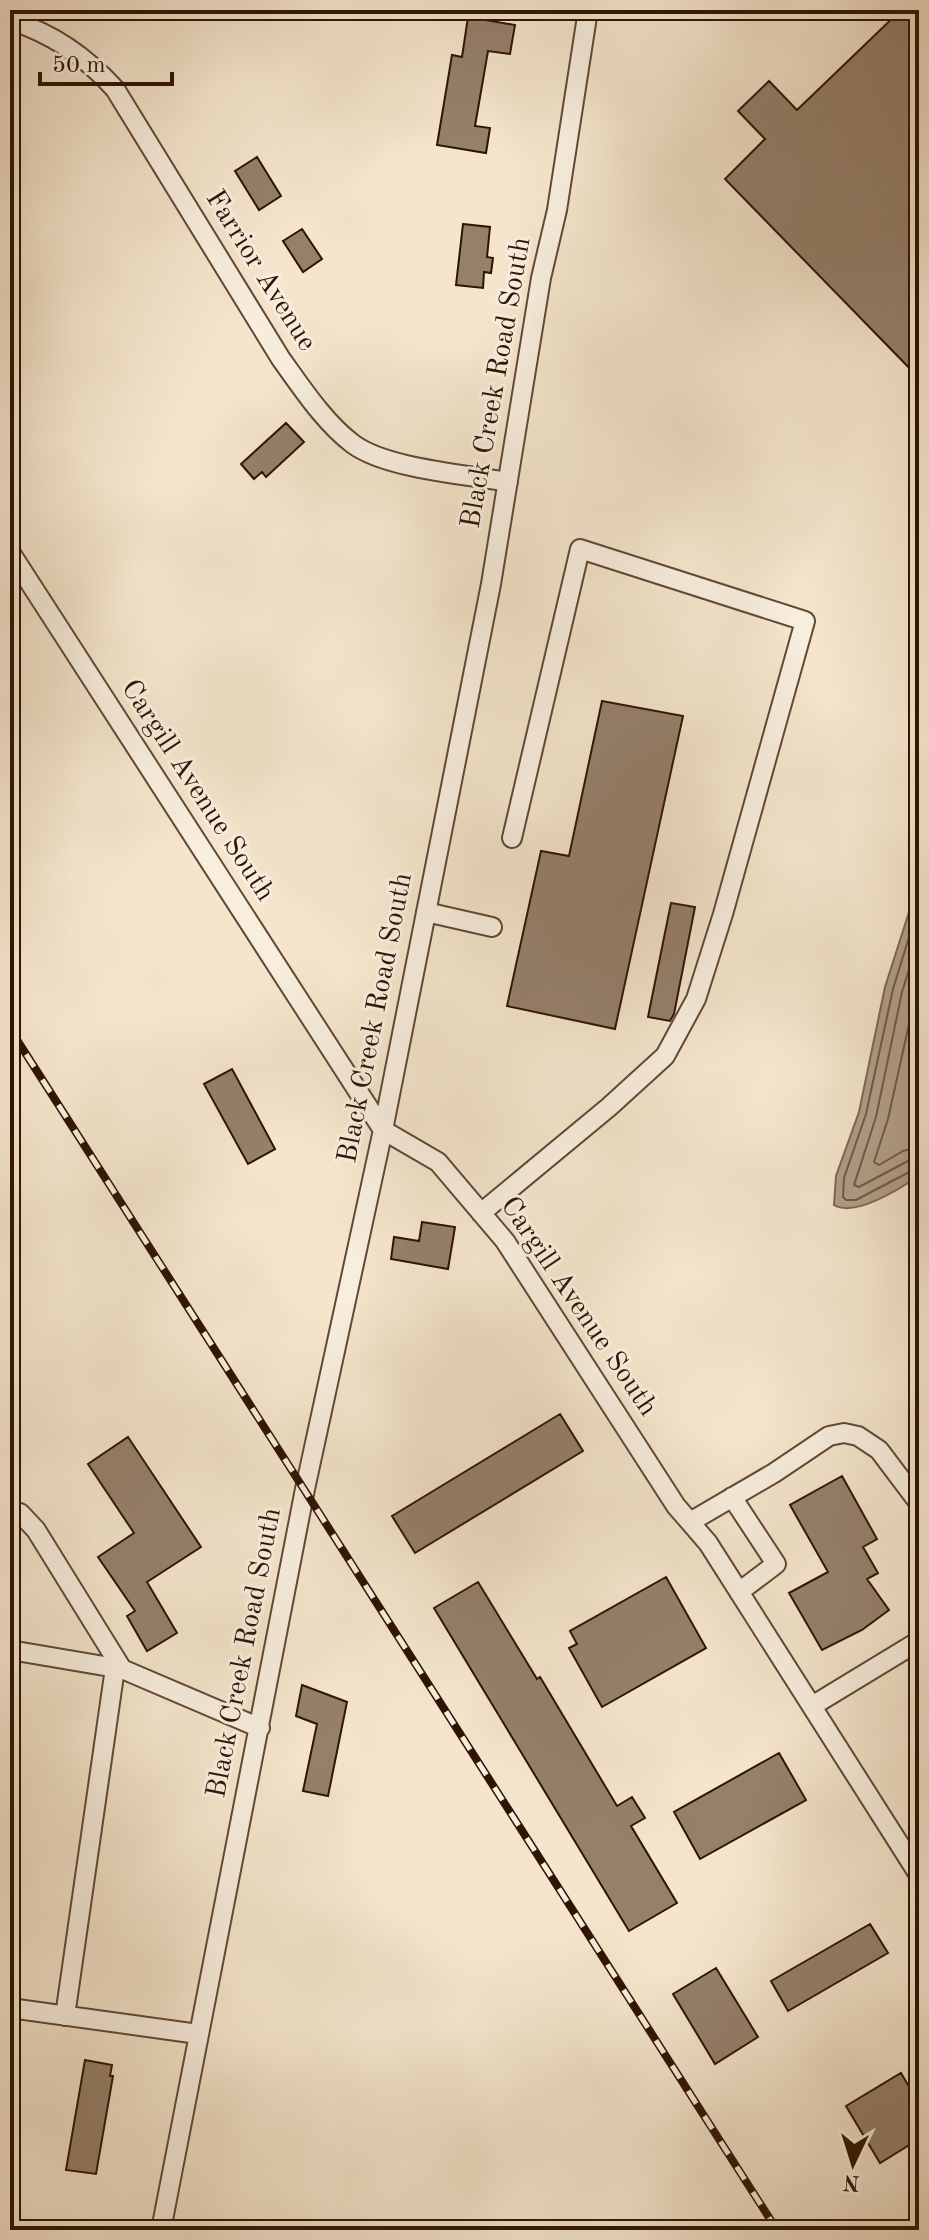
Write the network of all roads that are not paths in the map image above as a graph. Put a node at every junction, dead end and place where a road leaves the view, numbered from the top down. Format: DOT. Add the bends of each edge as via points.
graph roads {
  1 [pos="588,10"];
  2 [pos="10,20"];
  3 [pos="508,482"];
  4 [pos="10,552"];
  5 [pos="512,838"];
  6 [pos="426,912"];
  7 [pos="492,927"];
  8 [pos="383,1130"];
  9 [pos="481,1213"];
  10 [pos="732,1497"];
  11 [pos="919,1503"];
  12 [pos="10,1510"];
  13 [pos="690,1522"];
  14 [pos="739,1592"];
  15 [pos="919,1641"];
  16 [pos="10,1650"];
  17 [pos="118,1669"];
  18 [pos="812,1706"];
  19 [pos="260,1728"];
  20 [pos="913,1852"];
  21 [pos="919,1875"];
  22 [pos="10,2008"];
  23 [pos="65,2016"];
  24 [pos="198,2034"];
  25 [pos="161,2230"];
  1 -- 3 [label="street, Black Creek Road South"];
  2 -- 3 [label="street, Farrior Avenue" via="63,43 115,89 281,359 353,444 396,462"];
  3 -- 6 [label="street, Black Creek Road South"];
  4 -- 8 [label="street, Cargill Avenue South"];
  5 -- 9 [label="street" via="580,549 805,621 696,999 665,1056"];
  6 -- 7 [label="street"];
  6 -- 8 [label="street, Black Creek Road South"];
  8 -- 9 [label="street, Cargill Avenue South" via="438,1162"];
  8 -- 19 [label="street, Black Creek Road South" via="305,1489"];
  9 -- 13 [label="street, Cargill Avenue South" via="530,1277"];
  10 -- 11 [label="street" via="829,1436 844,1433 879,1450"];
  10 -- 13 [label="street"];
  10 -- 14 [label="street" via="776,1564"];
  12 -- 17 [label="street" via="36,1530"];
  13 -- 14 [label="street, Cargill Avenue South"];
  14 -- 18 [label="street, Cargill Avenue South"];
  15 -- 18 [label="street"];
  16 -- 17 [label="street"];
  17 -- 19 [label="street"];
  17 -- 23 [label="street"];
  18 -- 20 [label="street, Cargill Avenue South"];
  19 -- 24 [label="street, Black Creek Road South"];
  20 -- 21 [label="street, Cargill Avenue South"];
  22 -- 23 [label="street"];
  23 -- 24 [label="street"];
  24 -- 25 [label="street, Black Creek Road South"];
}
